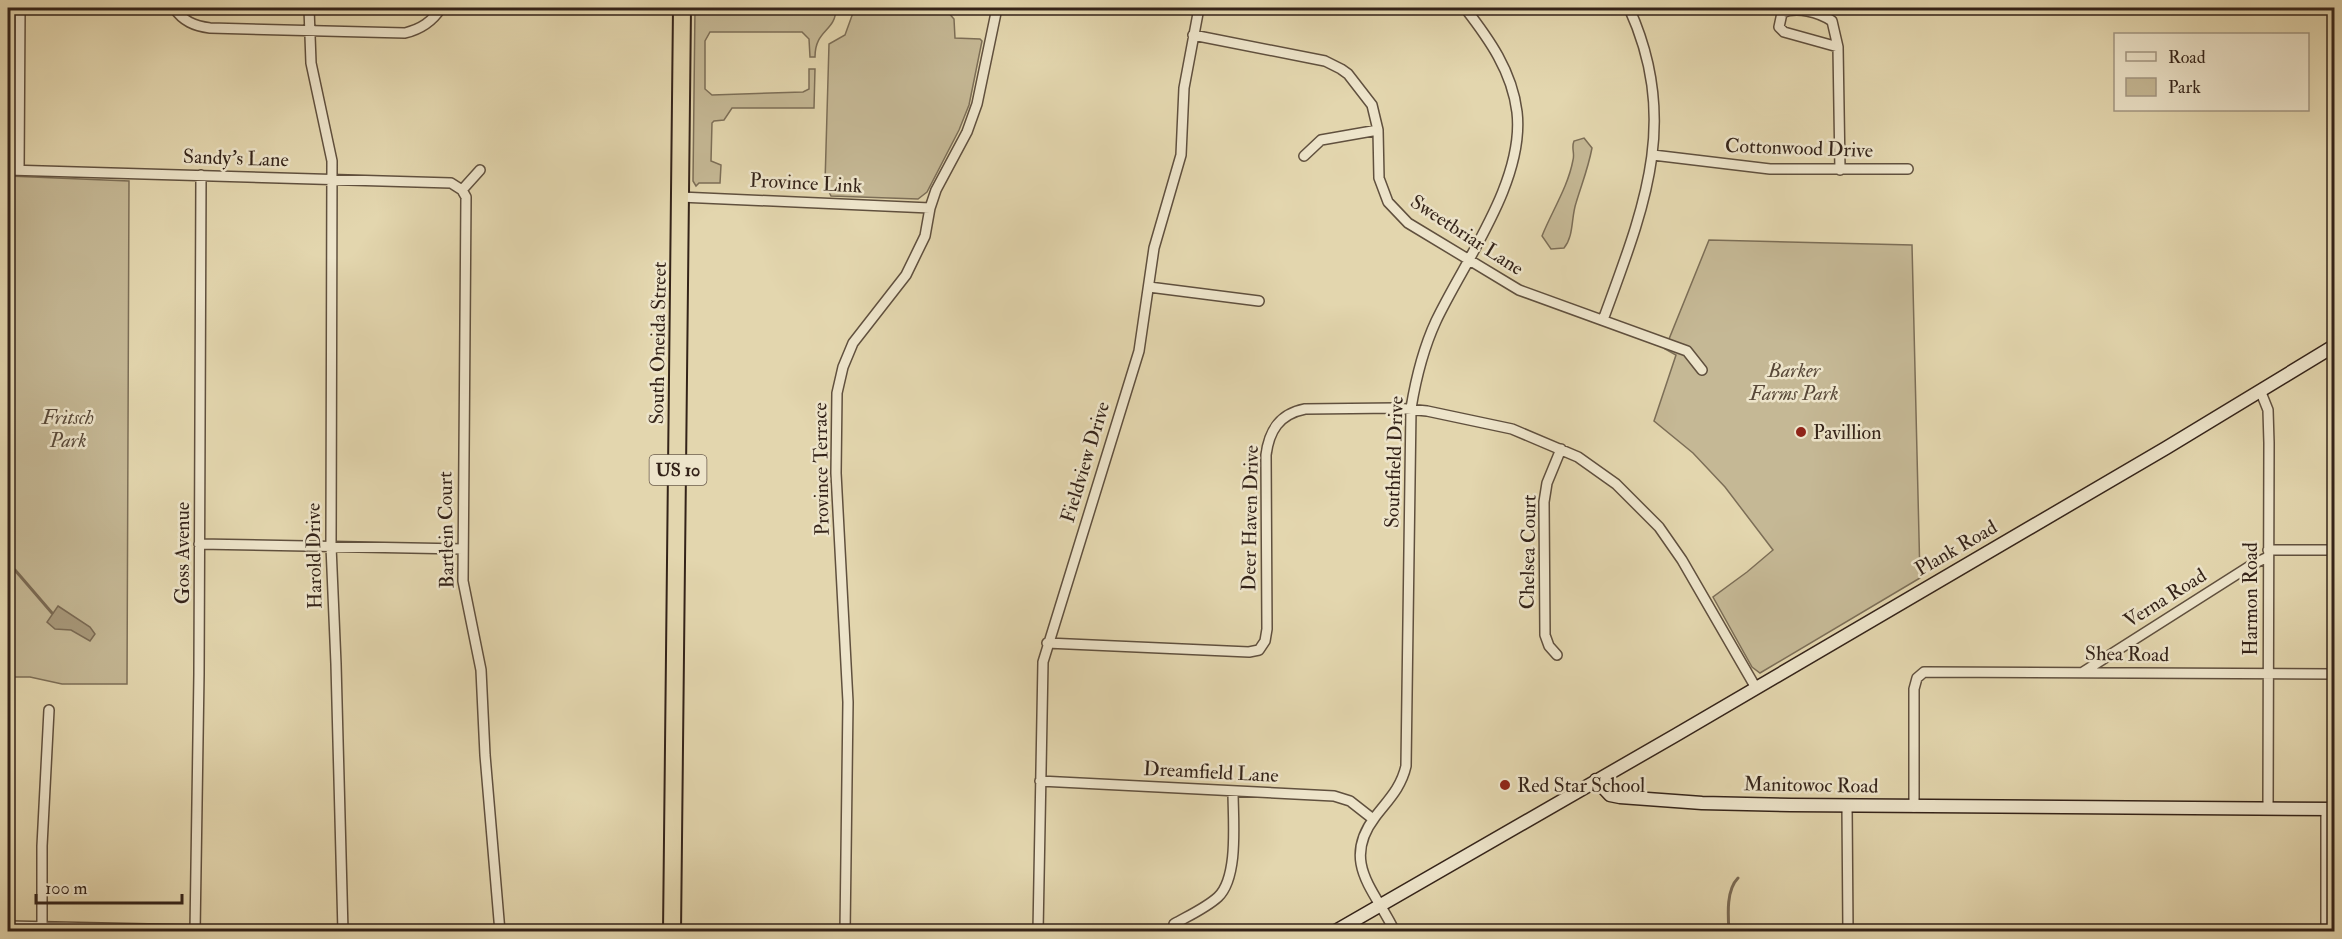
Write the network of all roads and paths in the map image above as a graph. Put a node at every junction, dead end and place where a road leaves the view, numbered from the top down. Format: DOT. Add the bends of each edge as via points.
graph roads {
  1 [pos="20,8"];
  2 [pos="174,8"];
  3 [pos="309,8"];
  4 [pos="441,8"];
  5 [pos="682,8"];
  6 [pos="998,8"];
  7 [pos="1199,8"];
  8 [pos="1464,8"];
  9 [pos="1629,8"];
  10 [pos="309,31"];
  11 [pos="1193,35"];
  12 [pos="1838,47"];
  13 [pos="1378,130"];
  14 [pos="1653,155"];
  15 [pos="1304,156"];
  16 [pos="1908,169"];
  17 [pos="8,170"];
  18 [pos="19,170"];
  19 [pos="480,170"];
  20 [pos="1840,170"];
  21 [pos="201,175"];
  22 [pos="332,179"];
  23 [pos="462,190"];
  24 [pos="680,197"];
  25 [pos="930,208"];
  26 [pos="1468,260"];
  27 [pos="1149,287"];
  28 [pos="1259,301"];
  29 [pos="1603,320"];
  30 [pos="2334,346"];
  31 [pos="1702,370"];
  32 [pos="2260,390"];
  33 [pos="1411,408"];
  34 [pos="1561,449"];
  35 [pos="200,544"];
  36 [pos="331,546"];
  37 [pos="463,549"];
  38 [pos="2334,550"];
  39 [pos="2268,554"];
  40 [pos="1047,643"];
  41 [pos="1557,655"];
  42 [pos="2083,672"];
  43 [pos="2268,674"];
  44 [pos="2334,674"];
  45 [pos="1756,688"];
  46 [pos="49,710"];
  47 [pos="1596,780"];
  48 [pos="1040,781"];
  49 [pos="1233,791"];
  50 [pos="1847,806"];
  51 [pos="1914,807"];
  52 [pos="2268,809"];
  53 [pos="2330,809"];
  54 [pos="1373,819"];
  55 [pos="1380,905"];
  56 [pos="1174,924"];
  57 [pos="8,926"];
  58 [pos="42,929"];
  59 [pos="195,931"];
  60 [pos="343,932"];
  61 [pos="500,932"];
  62 [pos="672,932"];
  63 [pos="845,932"];
  64 [pos="1038,932"];
  65 [pos="1334,932"];
  66 [pos="1395,932"];
  67 [pos="1848,932"];
  68 [pos="2326,932"];
  1 -- 18 [label="street"];
  2 -- 10 [label="street" via="185,20 200,26"];
  3 -- 10 [label="street, Harold Drive"];
  4 -- 10 [label="street" via="423,27 405,33"];
  5 -- 24 [label="highway, South Oneida Street / US 10"];
  6 -- 25 [label="street, Province Terrace" via="977,104"];
  7 -- 11 [label="street, Fieldview Drive"];
  8 -- 26 [label="street, Southfield Drive" via="1486,34 1503,65 1514,96 1517,128 1510,173"];
  9 -- 14 [label="street" via="1651,78"];
  10 -- 22 [label="street, Harold Drive" via="312,69 331,151"];
  11 -- 13 [label="street, Sweetbriar Lane" via="1334,65 1348,75 1372,105"];
  11 -- 27 [label="street, Fieldview Drive" via="1183,96 1181,155 1158,230"];
  12 -- 12 [label="street" via="1835,27 1827,18 1796,9 1782,13 1779,27 1784,32"];
  12 -- 20 [label="street"];
  13 -- 15 [label="street" via="1321,140"];
  13 -- 26 [label="street, Sweetbriar Lane" via="1378,171 1389,202 1408,223"];
  14 -- 20 [label="street, Cottonwood Drive" via="1770,169"];
  14 -- 29 [label="street" via="1642,210"];
  16 -- 20 [label="street, Cottonwood Drive"];
  17 -- 18 [label="street, Sandy's Lane"];
  18 -- 21 [label="street, Sandy's Lane"];
  19 -- 23 [label="street"];
  21 -- 22 [label="street, Sandy's Lane"];
  21 -- 35 [label="street, Goss Avenue"];
  22 -- 23 [label="street, Sandy's Lane" via="451,183"];
  22 -- 36 [label="street, Harold Drive"];
  23 -- 37 [label="street, Bartlein Court" via="466,197"];
  24 -- 25 [label="street, Province Link"];
  24 -- 62 [label="highway, South Oneida Street / US 10"];
  25 -- 63 [label="street, Province Terrace" via="925,236 913,263 853,343 837,393 848,702"];
  26 -- 29 [label="street, Sweetbriar Lane" via="1519,290"];
  26 -- 33 [label="street, Southfield Drive" via="1428,341"];
  27 -- 28 [label="street"];
  27 -- 40 [label="street, Fieldview Drive" via="1139,351"];
  29 -- 31 [label="street, Sweetbriar Lane" via="1687,351"];
  30 -- 32 [label="street, Plank Road"];
  32 -- 39 [label="street, Harmon Road" via="2269,420"];
  32 -- 45 [label="street, Plank Road"];
  33 -- 34 [label="street, Deer Haven Drive" via="1512,429"];
  33 -- 40 [label="street, Deer Haven Drive" via="1305,409 1276,423 1266,455 1267,629 1259,650"];
  33 -- 54 [label="street, Southfield Drive" via="1406,766 1398,788"];
  34 -- 41 [label="street, Chelsea Court" via="1544,502 1545,634"];
  34 -- 45 [label="street, Deer Haven Drive" via="1616,484 1659,527"];
  35 -- 36 [label="street"];
  35 -- 59 [label="street, Goss Avenue"];
  36 -- 37 [label="street"];
  36 -- 60 [label="street, Harold Drive"];
  37 -- 61 [label="street, Bartlein Court" via="466,604 481,670"];
  38 -- 39 [label="street, Verna Road"];
  39 -- 42 [label="street, Verna Road"];
  39 -- 43 [label="street, Harmon Road"];
  40 -- 48 [label="street, Fieldview Drive" via="1041,674"];
  42 -- 43 [label="street, Shea Road"];
  42 -- 51 [label="street, Shea Road" via="1930,671 1919,675 1914,689"];
  43 -- 44 [label="street, Shea Road"];
  43 -- 52 [label="street, Harmon Road"];
  45 -- 47 [label="street, Plank Road"];
  46 -- 58 [label="street"];
  47 -- 50 [label="street, Manitowoc Road" via="1610,795 1632,799"];
  47 -- 55 [label="street"];
  48 -- 49 [label="street, Dreamfield Lane"];
  48 -- 64 [label="street, Fieldview Drive"];
  49 -- 54 [label="street, Dreamfield Lane" via="1343,798"];
  49 -- 56 [label="street" via="1229,882 1219,897"];
  50 -- 51 [label="street, Manitowoc Road"];
  50 -- 67 [label="street"];
  51 -- 52 [label="street, Manitowoc Road"];
  52 -- 53 [label="street, Manitowoc Road"];
  53 -- 68 [label="street"];
  54 -- 55 [label="street, Southfield Drive" via="1360,852 1363,874"];
  55 -- 65 [label="street"];
  55 -- 66 [label="street, Southfield Drive"];
  57 -- 58 [label="street"];
  58 -- 59 [label="street"];
}
